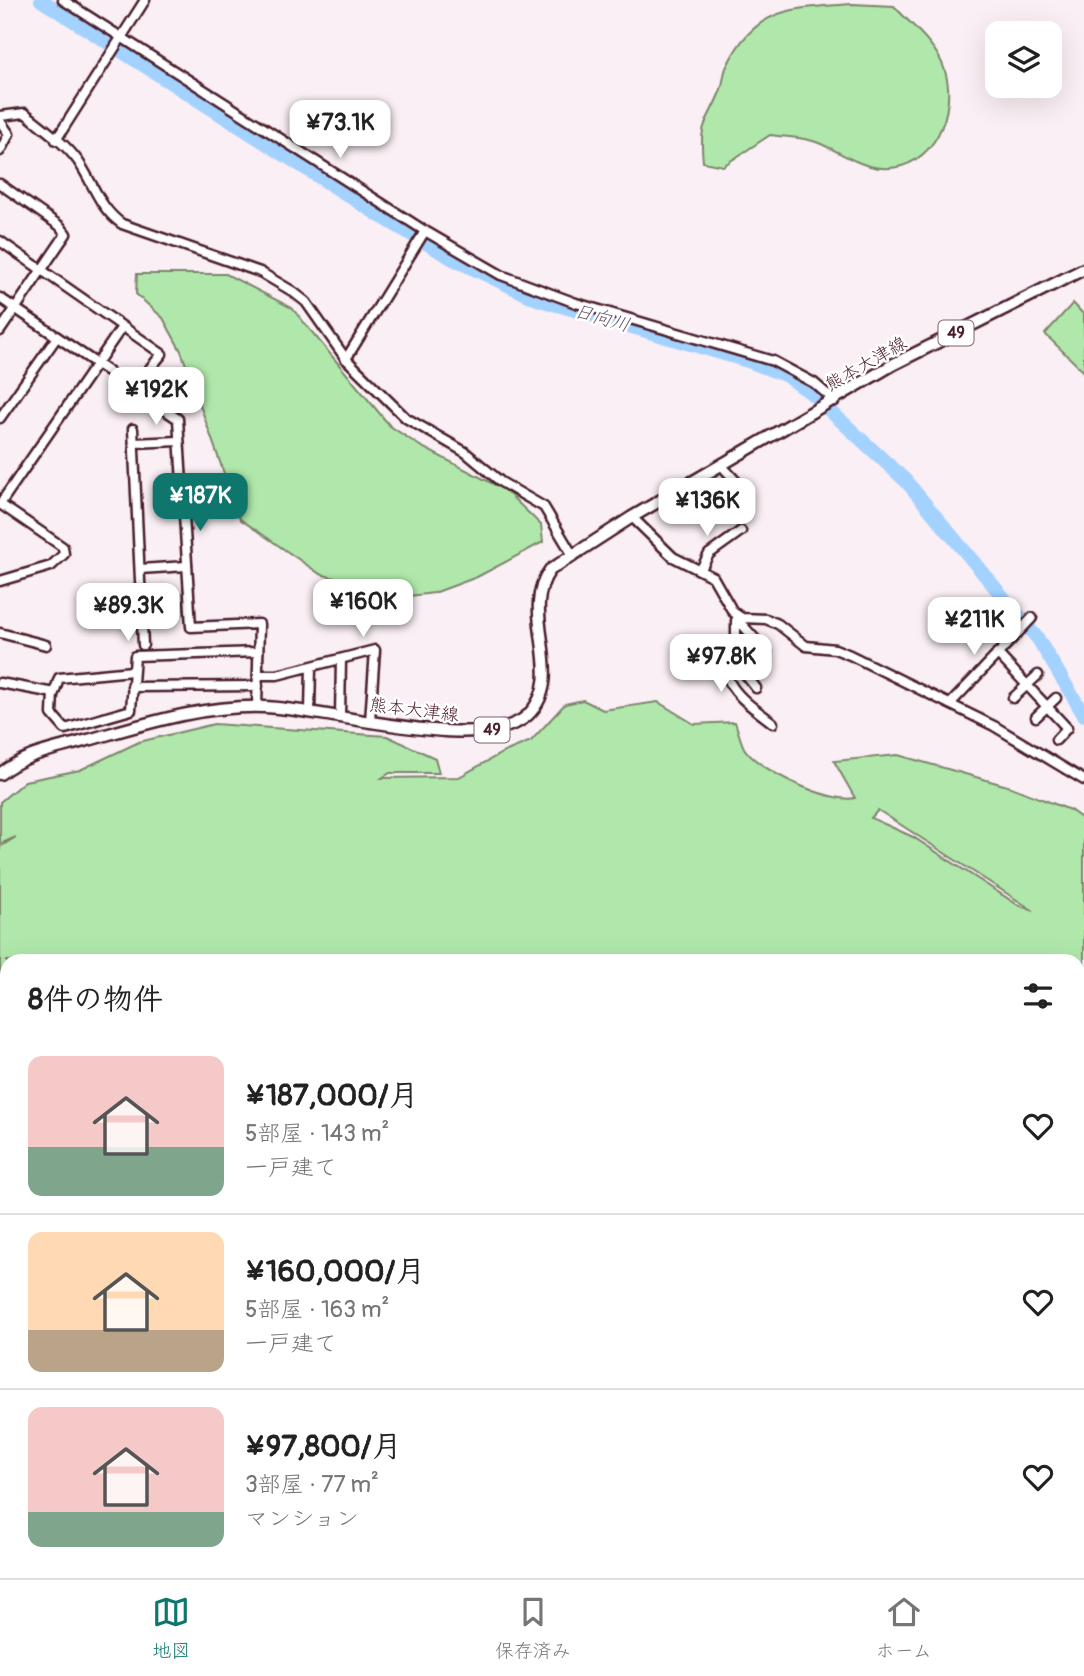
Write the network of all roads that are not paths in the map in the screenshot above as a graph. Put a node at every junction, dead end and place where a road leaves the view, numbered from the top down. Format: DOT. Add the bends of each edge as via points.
graph roads {
  1 [pos="63,0"];
  2 [pos="145,0"];
  3 [pos="122,40"];
  4 [pos="0,118"];
  5 [pos="56,140"];
  6 [pos="0,151"];
  7 [pos="0,184"];
  8 [pos="425,231"];
  9 [pos="0,241"];
  10 [pos="1084,269"];
  11 [pos="42,270"];
  12 [pos="0,298"];
  13 [pos="15,309"];
  14 [pos="122,327"];
  15 [pos="0,331"];
  16 [pos="57,337"];
  17 [pos="346,359"];
  18 [pos="97,365"];
  19 [pos="133,389"];
  20 [pos="833,402"];
  21 [pos="0,418"];
  22 [pos="133,429"];
  23 [pos="179,441"];
  24 [pos="134,443"];
  25 [pos="722,466"];
  26 [pos="743,489"];
  27 [pos="0,504"];
  28 [pos="632,517"];
  29 [pos="741,531"];
  30 [pos="572,554"];
  31 [pos="187,566"];
  32 [pos="140,569"];
  33 [pos="701,569"];
  34 [pos="0,581"];
  35 [pos="737,618"];
  36 [pos="1032,618"];
  37 [pos="0,633"];
  38 [pos="732,644"];
  39 [pos="46,645"];
  40 [pos="143,645"];
  41 [pos="258,652"];
  42 [pos="767,652"];
  43 [pos="997,653"];
  44 [pos="341,659"];
  45 [pos="681,663"];
  46 [pos="311,667"];
  47 [pos="132,671"];
  48 [pos="1038,675"];
  49 [pos="258,676"];
  50 [pos="0,683"];
  51 [pos="1027,685"];
  52 [pos="258,686"];
  53 [pos="132,687"];
  54 [pos="756,688"];
  55 [pos="52,692"];
  56 [pos="1013,698"];
  57 [pos="1056,698"];
  58 [pos="950,704"];
  59 [pos="257,707"];
  60 [pos="1046,707"];
  61 [pos="310,712"];
  62 [pos="340,717"];
  63 [pos="1036,717"];
  64 [pos="370,721"];
  65 [pos="773,723"];
  66 [pos="1056,740"];
  67 [pos="0,774"];
  68 [pos="1084,780"];
  1 -- 3 [label="street"];
  2 -- 3 [label="street"];
  3 -- 5 [label="street"];
  3 -- 8 [label="street"];
  4 -- 5 [label="street" via="25,113"];
  4 -- 6 [label="street" via="9,134"];
  5 -- 17 [label="street" via="78,160 108,214 122,224 277,281 306,302"];
  7 -- 11 [label="street" via="66,234"];
  8 -- 17 [label="street"];
  8 -- 20 [label="street" via="501,275 576,303 773,361 814,383"];
  9 -- 11 [label="street"];
  10 -- 20 [label="main road, 熊本大津線 / 49" via="894,364"];
  11 -- 13 [label="street"];
  11 -- 14 [label="street"];
  12 -- 13 [label="street"];
  13 -- 15 [label="street"];
  13 -- 16 [label="street"];
  14 -- 18 [label="street"];
  14 -- 19 [label="street" via="162,354"];
  16 -- 18 [label="street"];
  16 -- 21 [label="street"];
  17 -- 30 [label="street" via="406,418 544,507"];
  18 -- 19 [label="street"];
  18 -- 27 [label="street"];
  19 -- 23 [label="street" via="178,419"];
  20 -- 25 [label="main road, 熊本大津線 / 49"];
  22 -- 24 [label="street"];
  23 -- 24 [label="street"];
  23 -- 31 [label="street"];
  24 -- 32 [label="street"];
  25 -- 26 [label="street"];
  25 -- 28 [label="main road, 熊本大津線 / 49"];
  27 -- 34 [label="street" via="63,547 64,554 51,566"];
  28 -- 30 [label="main road, 熊本大津線 / 49"];
  28 -- 33 [label="street" via="673,557"];
  29 -- 33 [label="street" via="709,554"];
  30 -- 64 [label="main road, 熊本大津線 / 49" via="550,570 538,591 545,677 543,692 528,716 500,729 455,732"];
  31 -- 32 [label="street"];
  31 -- 41 [label="street" via="191,627 259,624"];
  32 -- 40 [label="street"];
  33 -- 35 [label="street" via="713,577"];
  35 -- 38 [label="street"];
  35 -- 42 [label="street"];
  35 -- 58 [label="street" via="778,624 806,646 850,655"];
  36 -- 43 [label="street"];
  37 -- 39 [label="street"];
  38 -- 45 [label="street" via="685,657"];
  38 -- 54 [label="street" via="735,661"];
  38 -- 65 [label="street" via="724,663 729,680 746,703"];
  41 -- 47 [label="street" via="135,656"];
  41 -- 49 [label="street"];
  43 -- 51 [label="street"];
  43 -- 58 [label="street"];
  44 -- 46 [label="street"];
  44 -- 62 [label="street"];
  44 -- 64 [label="street" via="375,650"];
  46 -- 49 [label="street"];
  46 -- 61 [label="street"];
  47 -- 53 [label="street"];
  47 -- 55 [label="street" via="59,678 57,690"];
  48 -- 51 [label="street"];
  49 -- 52 [label="street"];
  50 -- 55 [label="street"];
  51 -- 56 [label="street"];
  51 -- 60 [label="street"];
  52 -- 53 [label="street"];
  52 -- 59 [label="street"];
  53 -- 55 [label="street" via="131,710 65,729 52,714"];
  57 -- 60 [label="street"];
  58 -- 68 [label="street"];
  59 -- 61 [label="main road, 熊本大津線 / 49"];
  59 -- 67 [label="main road, 熊本大津線 / 49" via="168,718 29,756"];
  60 -- 63 [label="street"];
  60 -- 66 [label="street" via="1067,728"];
  61 -- 62 [label="main road, 熊本大津線 / 49"];
  62 -- 64 [label="main road, 熊本大津線 / 49"];
}
